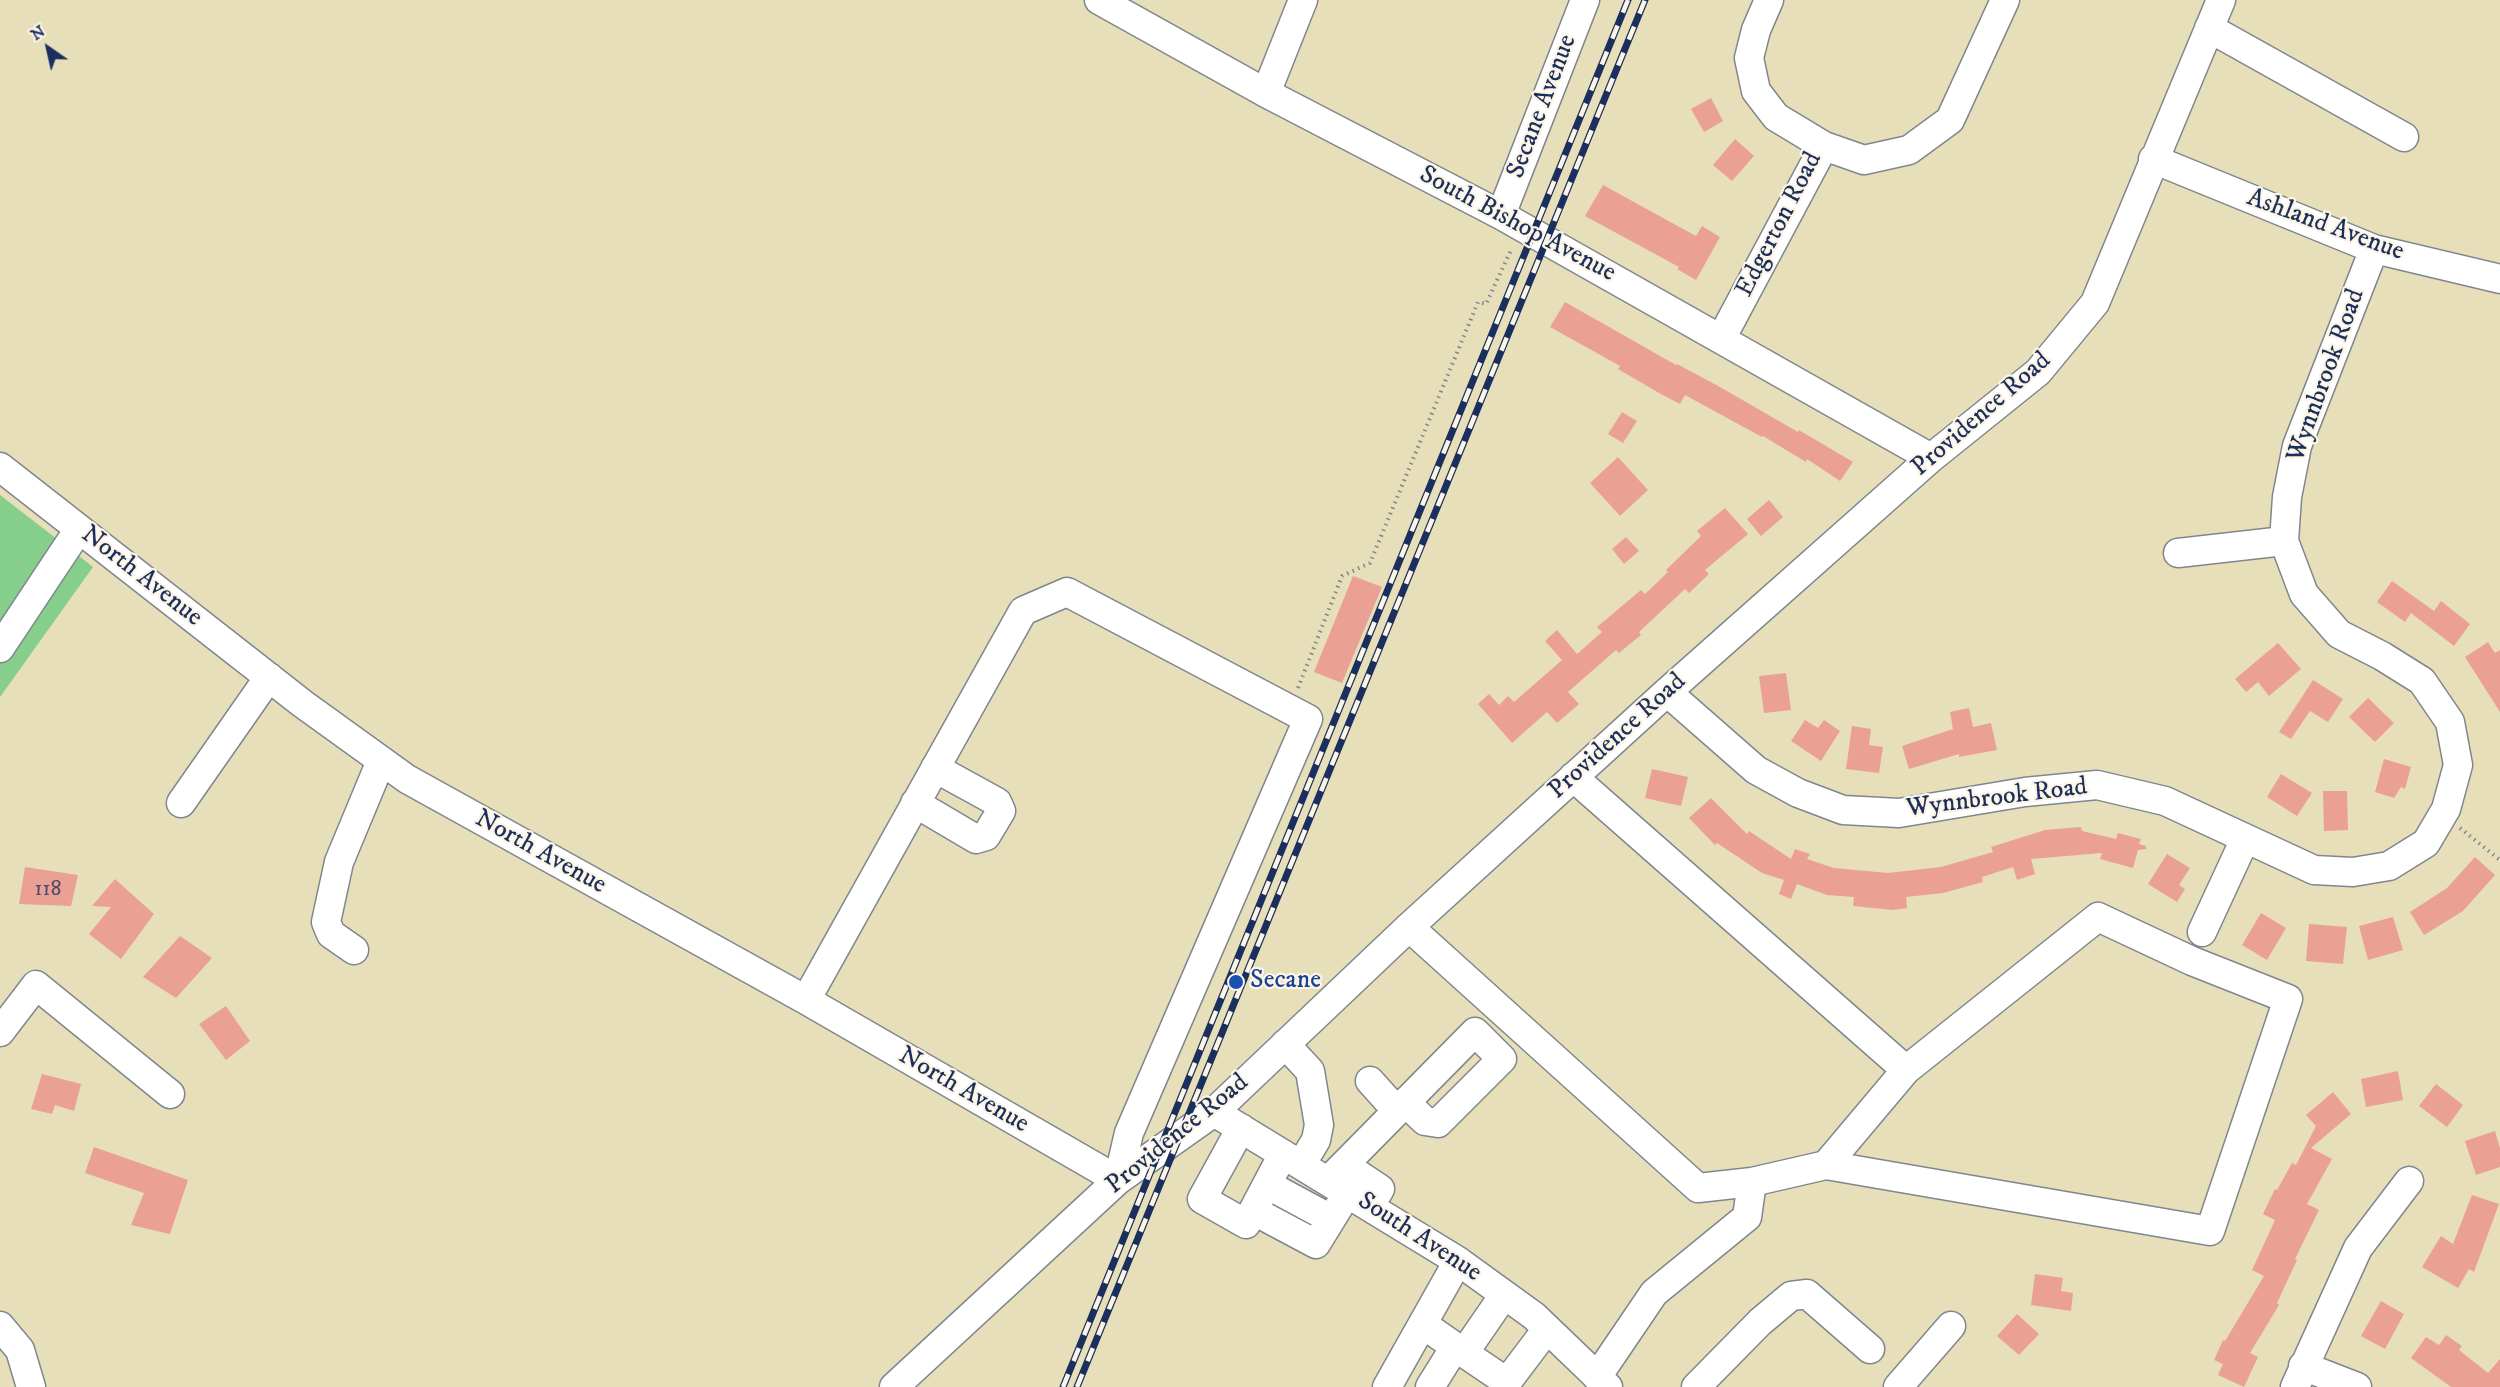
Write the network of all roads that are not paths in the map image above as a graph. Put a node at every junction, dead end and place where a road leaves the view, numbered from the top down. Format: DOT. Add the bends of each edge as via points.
graph roads {
  1 [pos="1099,0"];
  2 [pos="1303,0"];
  3 [pos="1585,0"];
  4 [pos="1768,0"];
  5 [pos="2005,0"];
  6 [pos="2221,0"];
  7 [pos="2209,28"];
  8 [pos="1266,93"];
  9 [pos="2404,137"];
  10 [pos="1824,146"];
  11 [pos="2153,159"];
  12 [pos="1501,215"];
  13 [pos="2374,249"];
  14 [pos="2500,279"];
  15 [pos="1721,339"];
  16 [pos="1931,458"];
  17 [pos="0,467"];
  18 [pos="79,529"];
  19 [pos="2284,541"];
  20 [pos="2178,553"];
  21 [pos="0,648"];
  22 [pos="269,677"];
  23 [pos="1667,692"];
  24 [pos="381,761"];
  25 [pos="935,768"];
  26 [pos="1573,777"];
  27 [pos="181,803"];
  28 [pos="915,803"];
  29 [pos="2245,839"];
  30 [pos="1409,927"];
  31 [pos="2202,932"];
  32 [pos="354,950"];
  33 [pos="806,1000"];
  34 [pos="0,1032"];
  35 [pos="1285,1044"];
  36 [pos="1906,1070"];
  37 [pos="1370,1081"];
  38 [pos="170,1094"];
  39 [pos="1214,1112"];
  40 [pos="1240,1128"];
  41 [pos="1292,1159"];
  42 [pos="1826,1165"];
  43 [pos="1118,1180"];
  44 [pos="1752,1182"];
  45 [pos="2409,1182"];
  46 [pos="1268,1185"];
  47 [pos="1347,1186"];
  48 [pos="1254,1211"];
  49 [pos="1331,1219"];
  50 [pos="1458,1261"];
  51 [pos="1504,1295"];
  52 [pos="1424,1325"];
  53 [pos="0,1326"];
  54 [pos="1951,1326"];
  55 [pos="1547,1329"];
  56 [pos="1870,1349"];
  57 [pos="1460,1350"];
  58 [pos="2299,1376"];
  59 [pos="1602,1382"];
  60 [pos="1396,1384"];
  61 [pos="31,1387"];
  62 [pos="894,1387"];
  63 [pos="1430,1387"];
  64 [pos="1696,1387"];
  65 [pos="1898,1387"];
  66 [pos="2357,1387"];
  1 -- 8 [label="street, South Bishop Avenue"];
  2 -- 8 [label="street"];
  3 -- 12 [label="street, Secane Avenue"];
  4 -- 10 [label="street, Edgerton Road" via="1749,58 1756,91 1776,117"];
  5 -- 10 [label="street" via="1950,120 1909,150 1864,160"];
  6 -- 7 [label="street, Providence Road"];
  7 -- 9 [label="street"];
  7 -- 11 [label="street, Providence Road"];
  8 -- 12 [label="street, South Bishop Avenue"];
  10 -- 15 [label="street, Edgerton Road"];
  11 -- 13 [label="street, Ashland Avenue"];
  11 -- 16 [label="street, Providence Road" via="2095,303 2038,372"];
  12 -- 15 [label="street, South Bishop Avenue"];
  13 -- 14 [label="street, Ashland Avenue"];
  13 -- 19 [label="street, Wynnbrook Road" via="2297,446"];
  15 -- 16 [label="street, South Bishop Avenue"];
  16 -- 23 [label="street, Providence Road"];
  17 -- 18 [label="street, North Avenue"];
  18 -- 21 [label="street"];
  18 -- 22 [label="street, North Avenue"];
  19 -- 20 [label="street"];
  19 -- 29 [label="street, Wynnbrook Road" via="2304,594 2339,634 2422,681 2450,722 2458,765 2446,809 2426,843 2389,866 2353,872 2314,870"];
  22 -- 24 [label="street, North Avenue"];
  22 -- 27 [label="street"];
  23 -- 26 [label="street, Providence Road"];
  23 -- 29 [label="street, Wynnbrook Road" via="1756,770 1798,794 1843,810 1899,813 2025,792 2097,785 2165,801"];
  24 -- 32 [label="street" via="339,862 326,922 331,934"];
  24 -- 33 [label="street, North Avenue"];
  25 -- 28 [label="street"];
  25 -- 28 [label="street" via="997,802 1001,811 986,836 976,839"];
  25 -- 43 [label="street" via="1023,610 1067,592 1308,719 1129,1133"];
  26 -- 30 [label="street, Providence Road"];
  26 -- 36 [label="street"];
  28 -- 33 [label="street"];
  29 -- 31 [label="street"];
  30 -- 35 [label="street, Providence Road"];
  30 -- 44 [label="street" via="1698,1188"];
  33 -- 43 [label="street, North Avenue"];
  34 -- 38 [label="street" via="36,985"];
  35 -- 39 [label="street, Providence Road"];
  35 -- 41 [label="street" via="1310,1071 1318,1115 1319,1133"];
  36 -- 42 [label="street"];
  36 -- 42 [label="street" via="2098,917 2192,961 2288,999 2210,1231"];
  37 -- 47 [label="street" via="1401,1106"];
  39 -- 40 [label="street, South Avenue"];
  39 -- 43 [label="street, Providence Road"];
  40 -- 41 [label="street, South Avenue"];
  40 -- 48 [label="street" via="1202,1199 1246,1224"];
  41 -- 46 [label="street"];
  41 -- 47 [label="street, South Avenue"];
  42 -- 44 [label="street"];
  43 -- 62 [label="street, Providence Road"];
  44 -- 59 [label="street" via="1747,1217 1654,1293"];
  45 -- 58 [label="street" via="2358,1248"];
  46 -- 48 [label="street"];
  46 -- 49 [label="street"];
  47 -- 49 [label="street"];
  47 -- 50 [label="street, South Avenue"];
  48 -- 49 [label="street" via="1316,1244"];
  50 -- 51 [label="street, South Avenue"];
  50 -- 52 [label="street"];
  51 -- 55 [label="street, South Avenue"];
  51 -- 57 [label="street"];
  52 -- 57 [label="street"];
  52 -- 60 [label="street"];
  53 -- 61 [label="street" via="20,1350"];
  54 -- 65 [label="street"];
  55 -- 57 [label="street" via="1507,1382"];
  55 -- 59 [label="street, South Avenue"];
  56 -- 64 [label="street" via="1808,1294 1791,1296"];
  57 -- 63 [label="street"];
  58 -- 66 [label="street"];
}
